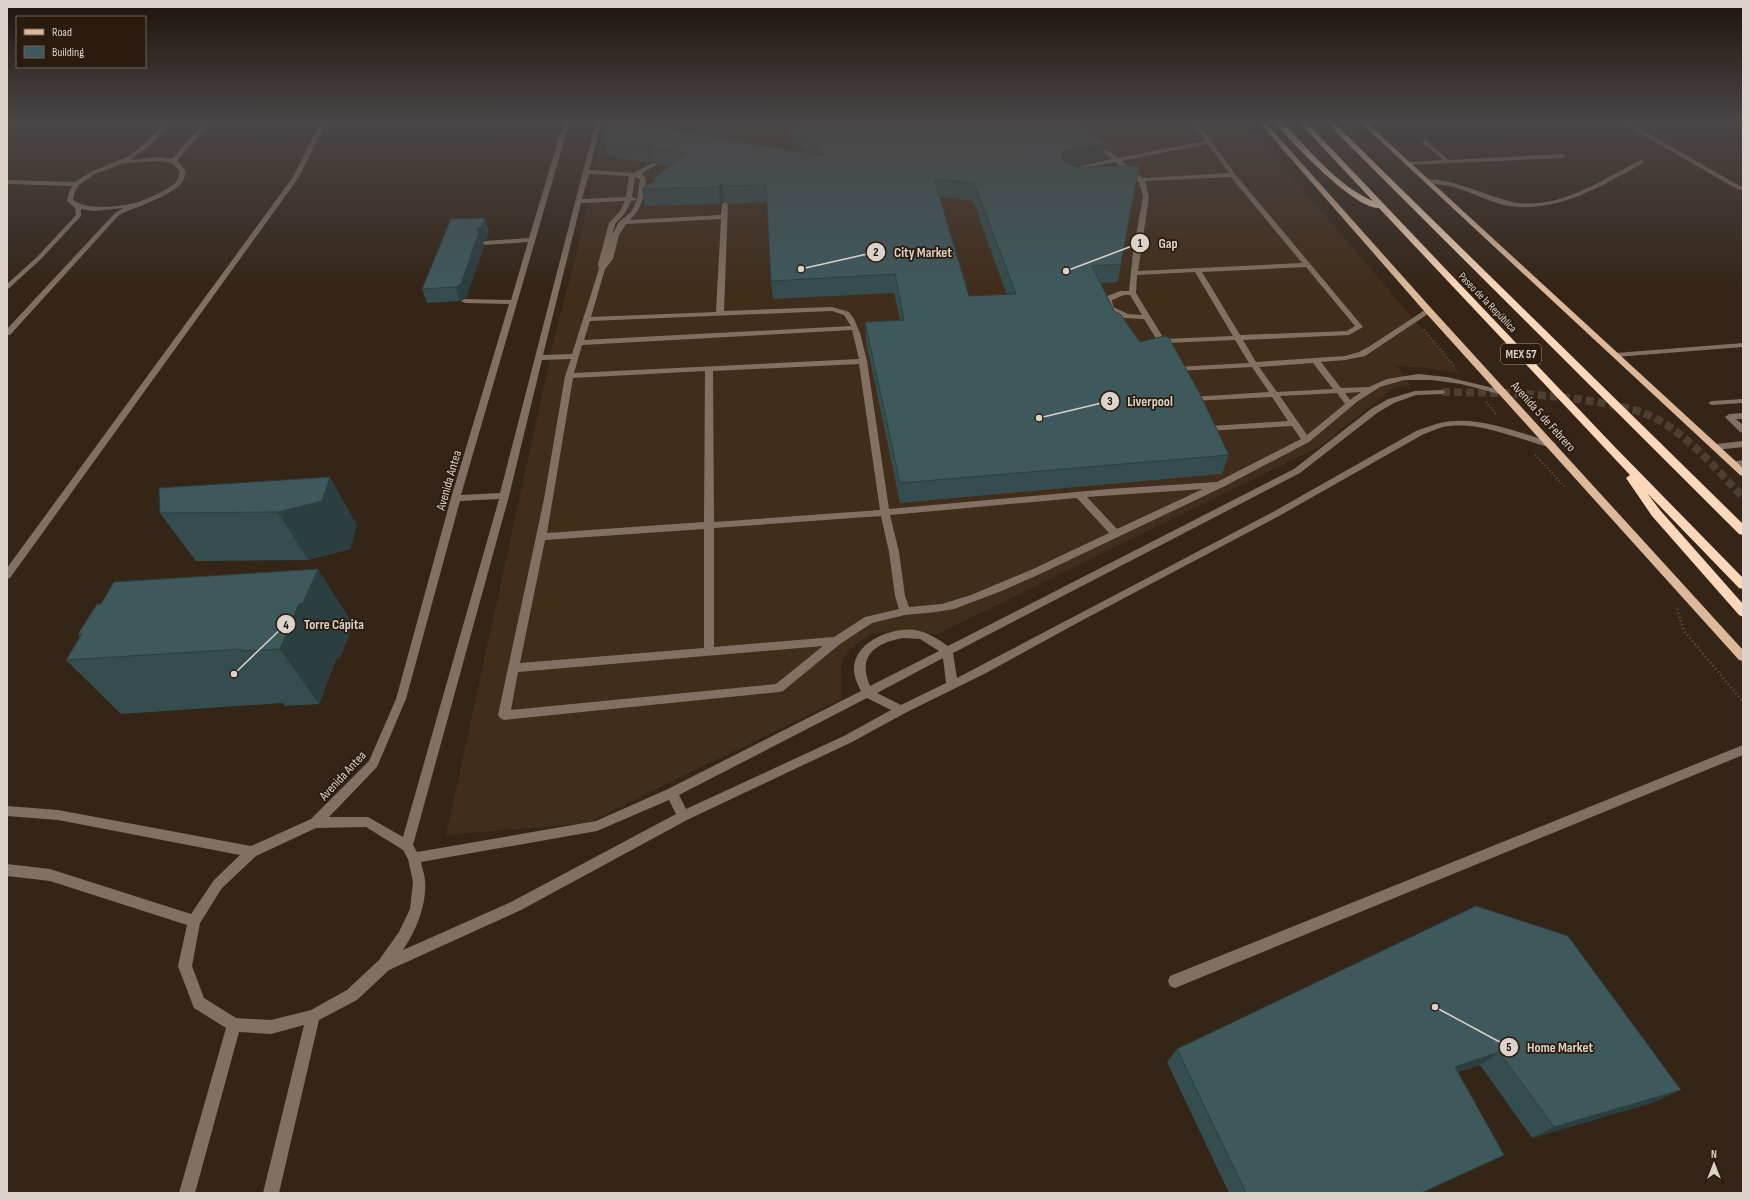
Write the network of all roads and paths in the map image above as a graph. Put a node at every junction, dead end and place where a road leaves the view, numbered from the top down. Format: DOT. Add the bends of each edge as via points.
graph roads {
  1 [pos="88,177"];
  2 [pos="181,177"];
  3 [pos="296,177"];
  4 [pos="551,177"];
  5 [pos="585,177"];
  6 [pos="632,177"];
  7 [pos="641,177"];
  8 [pos="1138,177"];
  9 [pos="1210,177"];
  10 [pos="1234,177"];
  11 [pos="1310,177"];
  12 [pos="1332,177"];
  13 [pos="1353,177"];
  14 [pos="1385,177"];
  15 [pos="1423,177"];
  16 [pos="1615,177"];
  17 [pos="1722,177"];
  18 [pos="1126,180"];
  19 [pos="1142,180"];
  20 [pos="1427,181"];
  21 [pos="7,182"];
  22 [pos="76,184"];
  23 [pos="1742,188"];
  24 [pos="644,198"];
  25 [pos="629,199"];
  26 [pos="580,201"];
  27 [pos="725,204"];
  28 [pos="132,206"];
  29 [pos="78,207"];
  30 [pos="1383,209"];
  31 [pos="724,217"];
  32 [pos="624,222"];
  33 [pos="612,223"];
  34 [pos="533,240"];
  35 [pos="485,243"];
  36 [pos="1306,265"];
  37 [pos="602,269"];
  38 [pos="1197,270"];
  39 [pos="1134,273"];
  40 [pos="7,288"];
  41 [pos="1132,293"];
  42 [pos="465,301"];
  43 [pos="514,302"];
  44 [pos="1428,310"];
  45 [pos="720,314"];
  46 [pos="1146,317"];
  47 [pos="588,319"];
  48 [pos="855,328"];
  49 [pos="7,333"];
  50 [pos="1238,338"];
  51 [pos="1160,341"];
  52 [pos="579,343"];
  53 [pos="1743,345"];
  54 [pos="1167,351"];
  55 [pos="1616,355"];
  56 [pos="575,356"];
  57 [pos="539,358"];
  58 [pos="863,361"];
  59 [pos="1316,361"];
  60 [pos="1254,365"];
  61 [pos="709,369"];
  62 [pos="1177,369"];
  63 [pos="569,376"];
  64 [pos="1470,384"];
  65 [pos="1370,389"];
  66 [pos="1340,391"];
  67 [pos="1442,392"];
  68 [pos="1503,393"];
  69 [pos="1273,395"];
  70 [pos="1193,399"];
  71 [pos="1743,401"];
  72 [pos="1712,403"];
  73 [pos="1350,405"];
  74 [pos="1743,416"];
  75 [pos="1202,417"];
  76 [pos="1294,423"];
  77 [pos="1743,430"];
  78 [pos="1514,434"];
  79 [pos="1306,440"];
  80 [pos="1743,444"];
  81 [pos="1607,445"];
  82 [pos="1552,446"];
  83 [pos="1716,447"];
  84 [pos="1739,464"];
  85 [pos="1743,472"];
  86 [pos="1220,485"];
  87 [pos="1568,489"];
  88 [pos="1080,495"];
  89 [pos="504,496"];
  90 [pos="456,498"];
  91 [pos="885,513"];
  92 [pos="710,525"];
  93 [pos="1743,531"];
  94 [pos="1116,534"];
  95 [pos="542,537"];
  96 [pos="7,575"];
  97 [pos="1743,585"];
  98 [pos="1675,601"];
  99 [pos="905,611"];
  100 [pos="1743,612"];
  101 [pos="836,641"];
  102 [pos="709,652"];
  103 [pos="948,652"];
  104 [pos="1743,657"];
  105 [pos="514,668"];
  106 [pos="952,684"];
  107 [pos="867,692"];
  108 [pos="1743,702"];
  109 [pos="901,710"];
  110 [pos="1743,750"];
  111 [pos="672,793"];
  112 [pos="7,811"];
  113 [pos="683,816"];
  114 [pos="315,823"];
  115 [pos="407,846"];
  116 [pos="252,852"];
  117 [pos="414,858"];
  118 [pos="7,870"];
  119 [pos="194,921"];
  120 [pos="384,965"];
  121 [pos="1175,981"];
  122 [pos="313,1016"];
  123 [pos="234,1025"];
  124 [pos="187,1193"];
  125 [pos="271,1193"];
  1 -- 22 [label="street"];
  2 -- 28 [label="street" via="169,191"];
  3 -- 96 [label="street"];
  4 -- 34 [label="street, Avenida Antea"];
  5 -- 26 [label="street"];
  6 -- 25 [label="street"];
  7 -- 24 [label="street"];
  8 -- 19 [label="street"];
  9 -- 19 [label="street"];
  10 -- 36 [label="street"];
  11 -- 44 [label="main road, Avenida 5 de Febrero"];
  12 -- 30 [label="highway" via="1359,198"];
  13 -- 30 [label="highway, Paseo de la República / MEX 57"];
  14 -- 93 [label="highway, Paseo de la República / MEX 57"];
  15 -- 20 [label="main road"];
  16 -- 20 [label="street" via="1597,187 1546,205 1502,202 1448,183"];
  17 -- 23 [label="street"];
  18 -- 19 [label="street"];
  19 -- 39 [label="street" via="1146,197"];
  20 -- 55 [label="main road"];
  21 -- 22 [label="street"];
  22 -- 29 [label="street" via="70,193 70,200"];
  24 -- 25 [label="street"];
  24 -- 32 [label="street"];
  25 -- 26 [label="street"];
  25 -- 33 [label="street" via="623,212"];
  26 -- 57 [label="street"];
  27 -- 31 [label="street"];
  28 -- 29 [label="street" via="94,209"];
  28 -- 49 [label="street" via="117,214"];
  29 -- 40 [label="street" via="78,216"];
  30 -- 81 [label="highway, Paseo de la República / MEX 57"];
  31 -- 32 [label="street"];
  31 -- 45 [label="street"];
  32 -- 33 [label="street"];
  32 -- 37 [label="street" via="618,231 612,257"];
  33 -- 37 [label="street" via="601,264"];
  34 -- 35 [label="street"];
  34 -- 43 [label="street, Avenida Antea"];
  36 -- 38 [label="street"];
  36 -- 50 [label="street" via="1358,327 1348,333"];
  37 -- 47 [label="street"];
  38 -- 39 [label="street"];
  38 -- 50 [label="street"];
  39 -- 41 [label="street"];
  41 -- 46 [label="street"];
  41 -- 46 [label="street" via="1123,293 1108,299 1110,308 1127,316"];
  42 -- 43 [label="street"];
  43 -- 90 [label="street, Avenida Antea"];
  44 -- 59 [label="street" via="1362,354"];
  44 -- 68 [label="main road, Avenida 5 de Febrero"];
  45 -- 47 [label="street"];
  45 -- 48 [label="street" via="832,309 843,311 850,316"];
  46 -- 51 [label="street"];
  47 -- 52 [label="street"];
  48 -- 52 [label="street"];
  48 -- 58 [label="street"];
  50 -- 51 [label="street"];
  50 -- 60 [label="street"];
  51 -- 54 [label="street"];
  52 -- 56 [label="street"];
  53 -- 55 [label="street"];
  55 -- 83 [label="main road"];
  56 -- 57 [label="street"];
  56 -- 63 [label="street"];
  57 -- 89 [label="street"];
  58 -- 61 [label="street"];
  58 -- 91 [label="street"];
  59 -- 60 [label="street"];
  59 -- 66 [label="street"];
  60 -- 62 [label="street"];
  60 -- 69 [label="street"];
  61 -- 63 [label="street"];
  61 -- 92 [label="street"];
  63 -- 95 [label="street"];
  64 -- 65 [label="street" via="1404,377"];
  64 -- 68 [label="street"];
  64 -- 78 [label="path"];
  65 -- 66 [label="street"];
  65 -- 73 [label="street"];
  66 -- 69 [label="street"];
  66 -- 73 [label="street"];
  67 -- 103 [label="street" via="1415,393 1391,401 1297,471"];
  68 -- 82 [label="main road, Avenida 5 de Febrero"];
  69 -- 70 [label="street"];
  69 -- 76 [label="street"];
  71 -- 72 [label="street"];
  73 -- 79 [label="street"];
  74 -- 77 [label="street" via="1729,417"];
  75 -- 76 [label="street" via="1208,429"];
  76 -- 79 [label="street"];
  78 -- 82 [label="street"];
  78 -- 87 [label="path"];
  78 -- 106 [label="street" via="1487,426 1462,423 1441,425 1419,433 1276,514"];
  79 -- 86 [label="street"];
  80 -- 83 [label="street"];
  81 -- 97 [label="highway, Paseo de la República / MEX 57"];
  81 -- 100 [label="highway" via="1656,513"];
  82 -- 104 [label="main road, Avenida 5 de Febrero"];
  83 -- 84 [label="main road"];
  84 -- 85 [label="main road"];
  86 -- 88 [label="street"];
  86 -- 94 [label="street"];
  88 -- 91 [label="street"];
  88 -- 94 [label="street"];
  89 -- 90 [label="street"];
  89 -- 115 [label="street"];
  90 -- 114 [label="street, Avenida Antea" via="402,699 373,764"];
  91 -- 92 [label="street"];
  91 -- 99 [label="street"];
  92 -- 95 [label="street"];
  92 -- 102 [label="street"];
  94 -- 99 [label="street" via="1058,562 953,606"];
  95 -- 105 [label="street"];
  98 -- 108 [label="path" via="1684,632"];
  99 -- 101 [label="street" via="869,620"];
  101 -- 102 [label="street"];
  101 -- 105 [label="street" via="779,688 504,715"];
  102 -- 105 [label="street"];
  103 -- 106 [label="street"];
  103 -- 107 [label="street"];
  103 -- 107 [label="street" via="933,640 912,634 891,635 873,644 862,658 860,675"];
  106 -- 109 [label="street"];
  107 -- 109 [label="street"];
  107 -- 111 [label="street"];
  109 -- 113 [label="street" via="848,739"];
  110 -- 121 [label="street"];
  111 -- 113 [label="street"];
  111 -- 117 [label="street" via="597,826"];
  112 -- 116 [label="street" via="58,815"];
  113 -- 120 [label="street" via="516,906"];
  114 -- 115 [label="street" via="368,822"];
  114 -- 116 [label="street"];
  115 -- 117 [label="street"];
  116 -- 119 [label="street" via="218,884"];
  117 -- 120 [label="street" via="419,882 416,909 404,937"];
  118 -- 119 [label="street" via="50,875"];
  119 -- 123 [label="street" via="185,966 199,1003"];
  120 -- 122 [label="street" via="352,995"];
  122 -- 123 [label="street" via="271,1028"];
  122 -- 125 [label="street"];
  123 -- 124 [label="street"];
}
